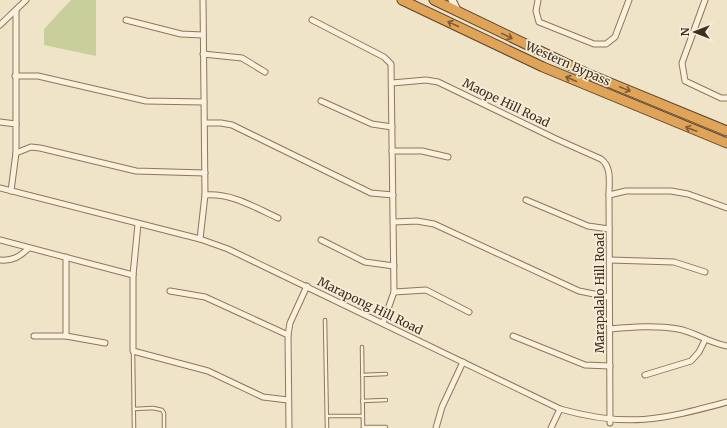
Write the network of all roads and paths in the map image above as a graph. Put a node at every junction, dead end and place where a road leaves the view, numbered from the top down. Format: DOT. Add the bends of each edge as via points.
graph roads {
  1 [pos="26,0"];
  2 [pos="203,0"];
  3 [pos="402,0"];
  4 [pos="434,0"];
  5 [pos="452,0"];
  6 [pos="538,0"];
  7 [pos="629,0"];
  8 [pos="705,0"];
  9 [pos="16,10"];
  10 [pos="458,12"];
  11 [pos="126,20"];
  12 [pos="312,20"];
  13 [pos="0,25"];
  14 [pos="203,35"];
  15 [pos="204,54"];
  16 [pos="265,72"];
  17 [pos="15,76"];
  18 [pos="392,84"];
  19 [pos="727,98"];
  20 [pos="321,101"];
  21 [pos="204,102"];
  22 [pos="0,122"];
  23 [pos="204,123"];
  24 [pos="16,124"];
  25 [pos="392,127"];
  26 [pos="727,131"];
  27 [pos="727,143"];
  28 [pos="392,151"];
  29 [pos="16,153"];
  30 [pos="448,157"];
  31 [pos="606,163"];
  32 [pos="205,173"];
  33 [pos="0,188"];
  34 [pos="11,191"];
  35 [pos="205,195"];
  36 [pos="393,195"];
  37 [pos="609,195"];
  38 [pos="526,200"];
  39 [pos="727,208"];
  40 [pos="278,218"];
  41 [pos="394,222"];
  42 [pos="138,224"];
  43 [pos="609,229"];
  44 [pos="200,239"];
  45 [pos="0,240"];
  46 [pos="321,240"];
  47 [pos="29,248"];
  48 [pos="66,257"];
  49 [pos="0,260"];
  50 [pos="610,260"];
  51 [pos="394,266"];
  52 [pos="705,272"];
  53 [pos="133,275"];
  54 [pos="307,286"];
  55 [pos="170,291"];
  56 [pos="394,292"];
  57 [pos="609,297"];
  58 [pos="469,312"];
  59 [pos="326,320"];
  60 [pos="383,323"];
  61 [pos="610,328"];
  62 [pos="288,335"];
  63 [pos="34,336"];
  64 [pos="66,336"];
  65 [pos="513,336"];
  66 [pos="704,340"];
  67 [pos="105,344"];
  68 [pos="727,346"];
  69 [pos="362,347"];
  70 [pos="134,351"];
  71 [pos="463,362"];
  72 [pos="610,366"];
  73 [pos="362,374"];
  74 [pos="386,374"];
  75 [pos="645,375"];
  76 [pos="288,400"];
  77 [pos="386,400"];
  78 [pos="362,401"];
  79 [pos="727,402"];
  80 [pos="134,409"];
  81 [pos="560,409"];
  82 [pos="327,416"];
  83 [pos="362,416"];
  84 [pos="610,423"];
  85 [pos="363,427"];
  86 [pos="386,427"];
  87 [pos="134,428"];
  88 [pos="164,428"];
  89 [pos="289,428"];
  90 [pos="327,428"];
  91 [pos="436,428"];
  92 [pos="551,428"];
  1 -- 9 [label="street"];
  2 -- 14 [label="street"];
  27 -- 3 [label="highway, Western Bypass, one-way" via="543,67"];
  4 -- 10 [label="highway, Western Bypass"];
  5 -- 10 [label="street"];
  6 -- 7 [label="street" via="539,22 594,44 606,44 615,37"];
  8 -- 19 [label="street" via="682,62 682,73 685,82 721,98"];
  9 -- 13 [label="street"];
  9 -- 17 [label="street"];
  10 -- 26 [label="highway, Western Bypass, one-way" via="586,73"];
  11 -- 14 [label="street" via="181,34"];
  12 -- 18 [label="street" via="389,60"];
  14 -- 15 [label="street"];
  15 -- 16 [label="street" via="242,58"];
  15 -- 21 [label="street"];
  17 -- 21 [label="street" via="38,76 146,101"];
  17 -- 24 [label="street"];
  18 -- 25 [label="street"];
  18 -- 31 [label="street, Maope Hill Road" via="426,80 438,82"];
  20 -- 25 [label="street" via="372,124"];
  21 -- 23 [label="street"];
  22 -- 24 [label="street"];
  23 -- 32 [label="street"];
  23 -- 36 [label="street" via="232,126 371,193"];
  24 -- 29 [label="street"];
  25 -- 28 [label="street"];
  28 -- 30 [label="street" via="422,151"];
  28 -- 36 [label="street"];
  29 -- 32 [label="street" via="31,147 136,171"];
  29 -- 34 [label="street"];
  31 -- 37 [label="street, Marapalalo Hill Road"];
  32 -- 35 [label="street"];
  33 -- 34 [label="street, Marapong Hill Road"];
  34 -- 42 [label="street, Marapong Hill Road"];
  35 -- 40 [label="street" via="228,196"];
  35 -- 44 [label="street"];
  36 -- 41 [label="street"];
  37 -- 39 [label="street" via="626,191 672,191"];
  37 -- 43 [label="street, Marapalalo Hill Road"];
  38 -- 43 [label="street" via="588,226"];
  41 -- 51 [label="street"];
  41 -- 57 [label="street" via="417,221 434,224 579,291"];
  42 -- 44 [label="street, Marapong Hill Road"];
  42 -- 53 [label="street"];
  43 -- 50 [label="street, Marapalalo Hill Road"];
  44 -- 54 [label="street, Marapong Hill Road" via="228,249"];
  45 -- 47 [label="street"];
  46 -- 51 [label="street" via="365,262"];
  47 -- 48 [label="street"];
  47 -- 49 [label="street" via="18,258"];
  48 -- 53 [label="street"];
  48 -- 64 [label="street"];
  50 -- 52 [label="street" via="674,262"];
  50 -- 57 [label="street, Marapalalo Hill Road"];
  51 -- 56 [label="street"];
  53 -- 70 [label="street"];
  54 -- 60 [label="street, Marapong Hill Road"];
  54 -- 62 [label="street" via="290,323"];
  55 -- 62 [label="street" via="205,297"];
  56 -- 58 [label="street" via="426,290"];
  56 -- 60 [label="street"];
  57 -- 61 [label="street, Marapalalo Hill Road"];
  59 -- 82 [label="lane"];
  60 -- 71 [label="street, Marapong Hill Road"];
  61 -- 66 [label="street" via="677,329"];
  61 -- 72 [label="street, Marapalalo Hill Road"];
  62 -- 76 [label="street"];
  63 -- 64 [label="street"];
  64 -- 67 [label="street"];
  65 -- 72 [label="street" via="585,365"];
  66 -- 68 [label="street"];
  66 -- 75 [label="street" via="699,352 691,361"];
  69 -- 73 [label="lane"];
  70 -- 76 [label="street" via="208,372 263,397"];
  70 -- 80 [label="lane"];
  71 -- 81 [label="street, Marapong Hill Road"];
  71 -- 91 [label="street" via="442,407"];
  72 -- 84 [label="street, Marapalalo Hill Road"];
  73 -- 74 [label="lane"];
  73 -- 78 [label="lane"];
  76 -- 89 [label="street"];
  77 -- 78 [label="lane"];
  78 -- 83 [label="lane"];
  79 -- 84 [label="street, Marapong Hill Road" via="637,424"];
  80 -- 87 [label="lane"];
  80 -- 88 [label="lane" via="162,410"];
  81 -- 84 [label="street, Marapong Hill Road"];
  81 -- 92 [label="street"];
  82 -- 83 [label="lane"];
  82 -- 90 [label="lane"];
  83 -- 85 [label="lane"];
  85 -- 86 [label="lane"];
}
